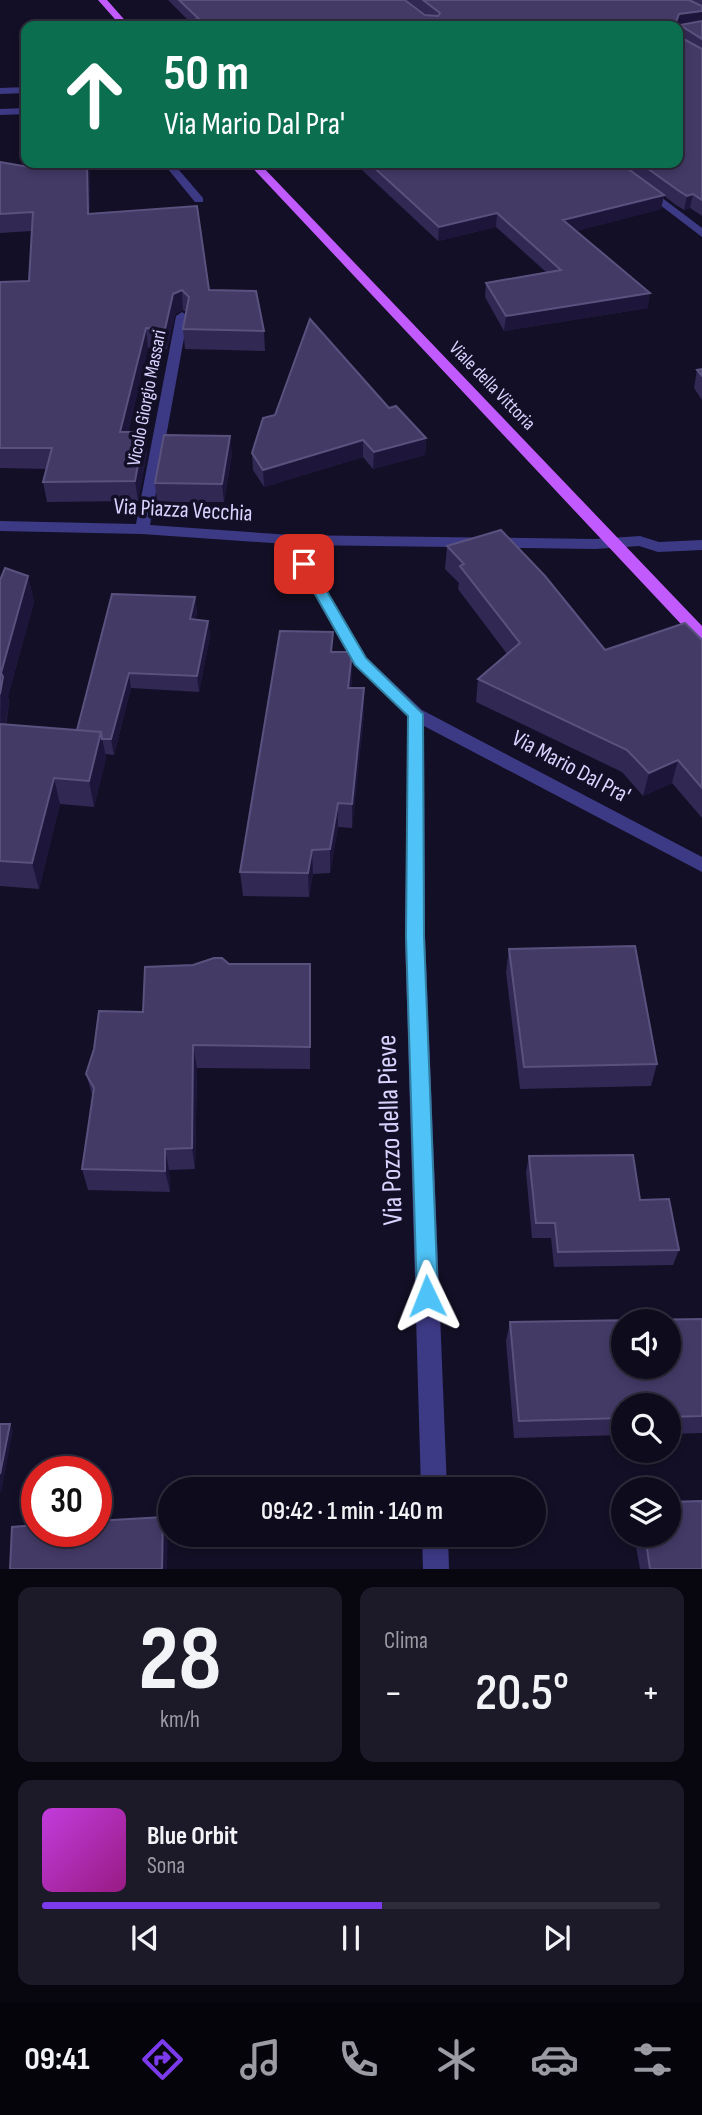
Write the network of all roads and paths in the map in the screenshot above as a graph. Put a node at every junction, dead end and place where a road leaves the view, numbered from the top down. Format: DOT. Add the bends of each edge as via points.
graph roads {
  1 [pos="102,0"];
  2 [pos="121,21"];
  3 [pos="21,90"];
  4 [pos="0,91"];
  5 [pos="21,111"];
  6 [pos="0,112"];
  7 [pos="172,168"];
  8 [pos="258,168"];
  9 [pos="617,168"];
  10 [pos="199,200"];
  11 [pos="702,233"];
  12 [pos="182,316"];
  13 [pos="0,526"];
  14 [pos="142,529"];
  15 [pos="290,540"];
  16 [pos="614,542"];
  17 [pos="702,545"];
  18 [pos="702,636"];
  19 [pos="416,714"];
  20 [pos="702,865"];
  21 [pos="434,1477"];
  22 [pos="435,1547"];
  23 [pos="436,1569"];
  1 -- 2 [label="main road"];
  3 -- 4 [label="street"];
  5 -- 6 [label="street"];
  7 -- 10 [label="street"];
  8 -- 16 [label="main road, Viale della Vittoria"];
  9 -- 11 [label="street"];
  12 -- 14 [label="street, Vicolo Giorgio Massari"];
  13 -- 14 [label="street, Via Piazza Vecchia"];
  14 -- 15 [label="street, Via Piazza Vecchia"];
  15 -- 16 [label="street, Via Piazza Vecchia"];
  15 -- 19 [label="street, Via Mario Dal Pra'" via="360,661"];
  16 -- 17 [label="street, Via Piazza Vecchia"];
  16 -- 18 [label="main road, Viale della Vittoria"];
  19 -- 20 [label="street, Via Mario Dal Pra'"];
  19 -- 21 [label="street, Via Pozzo della Pieve" via="415,936"];
  22 -- 23 [label="street"];
}
